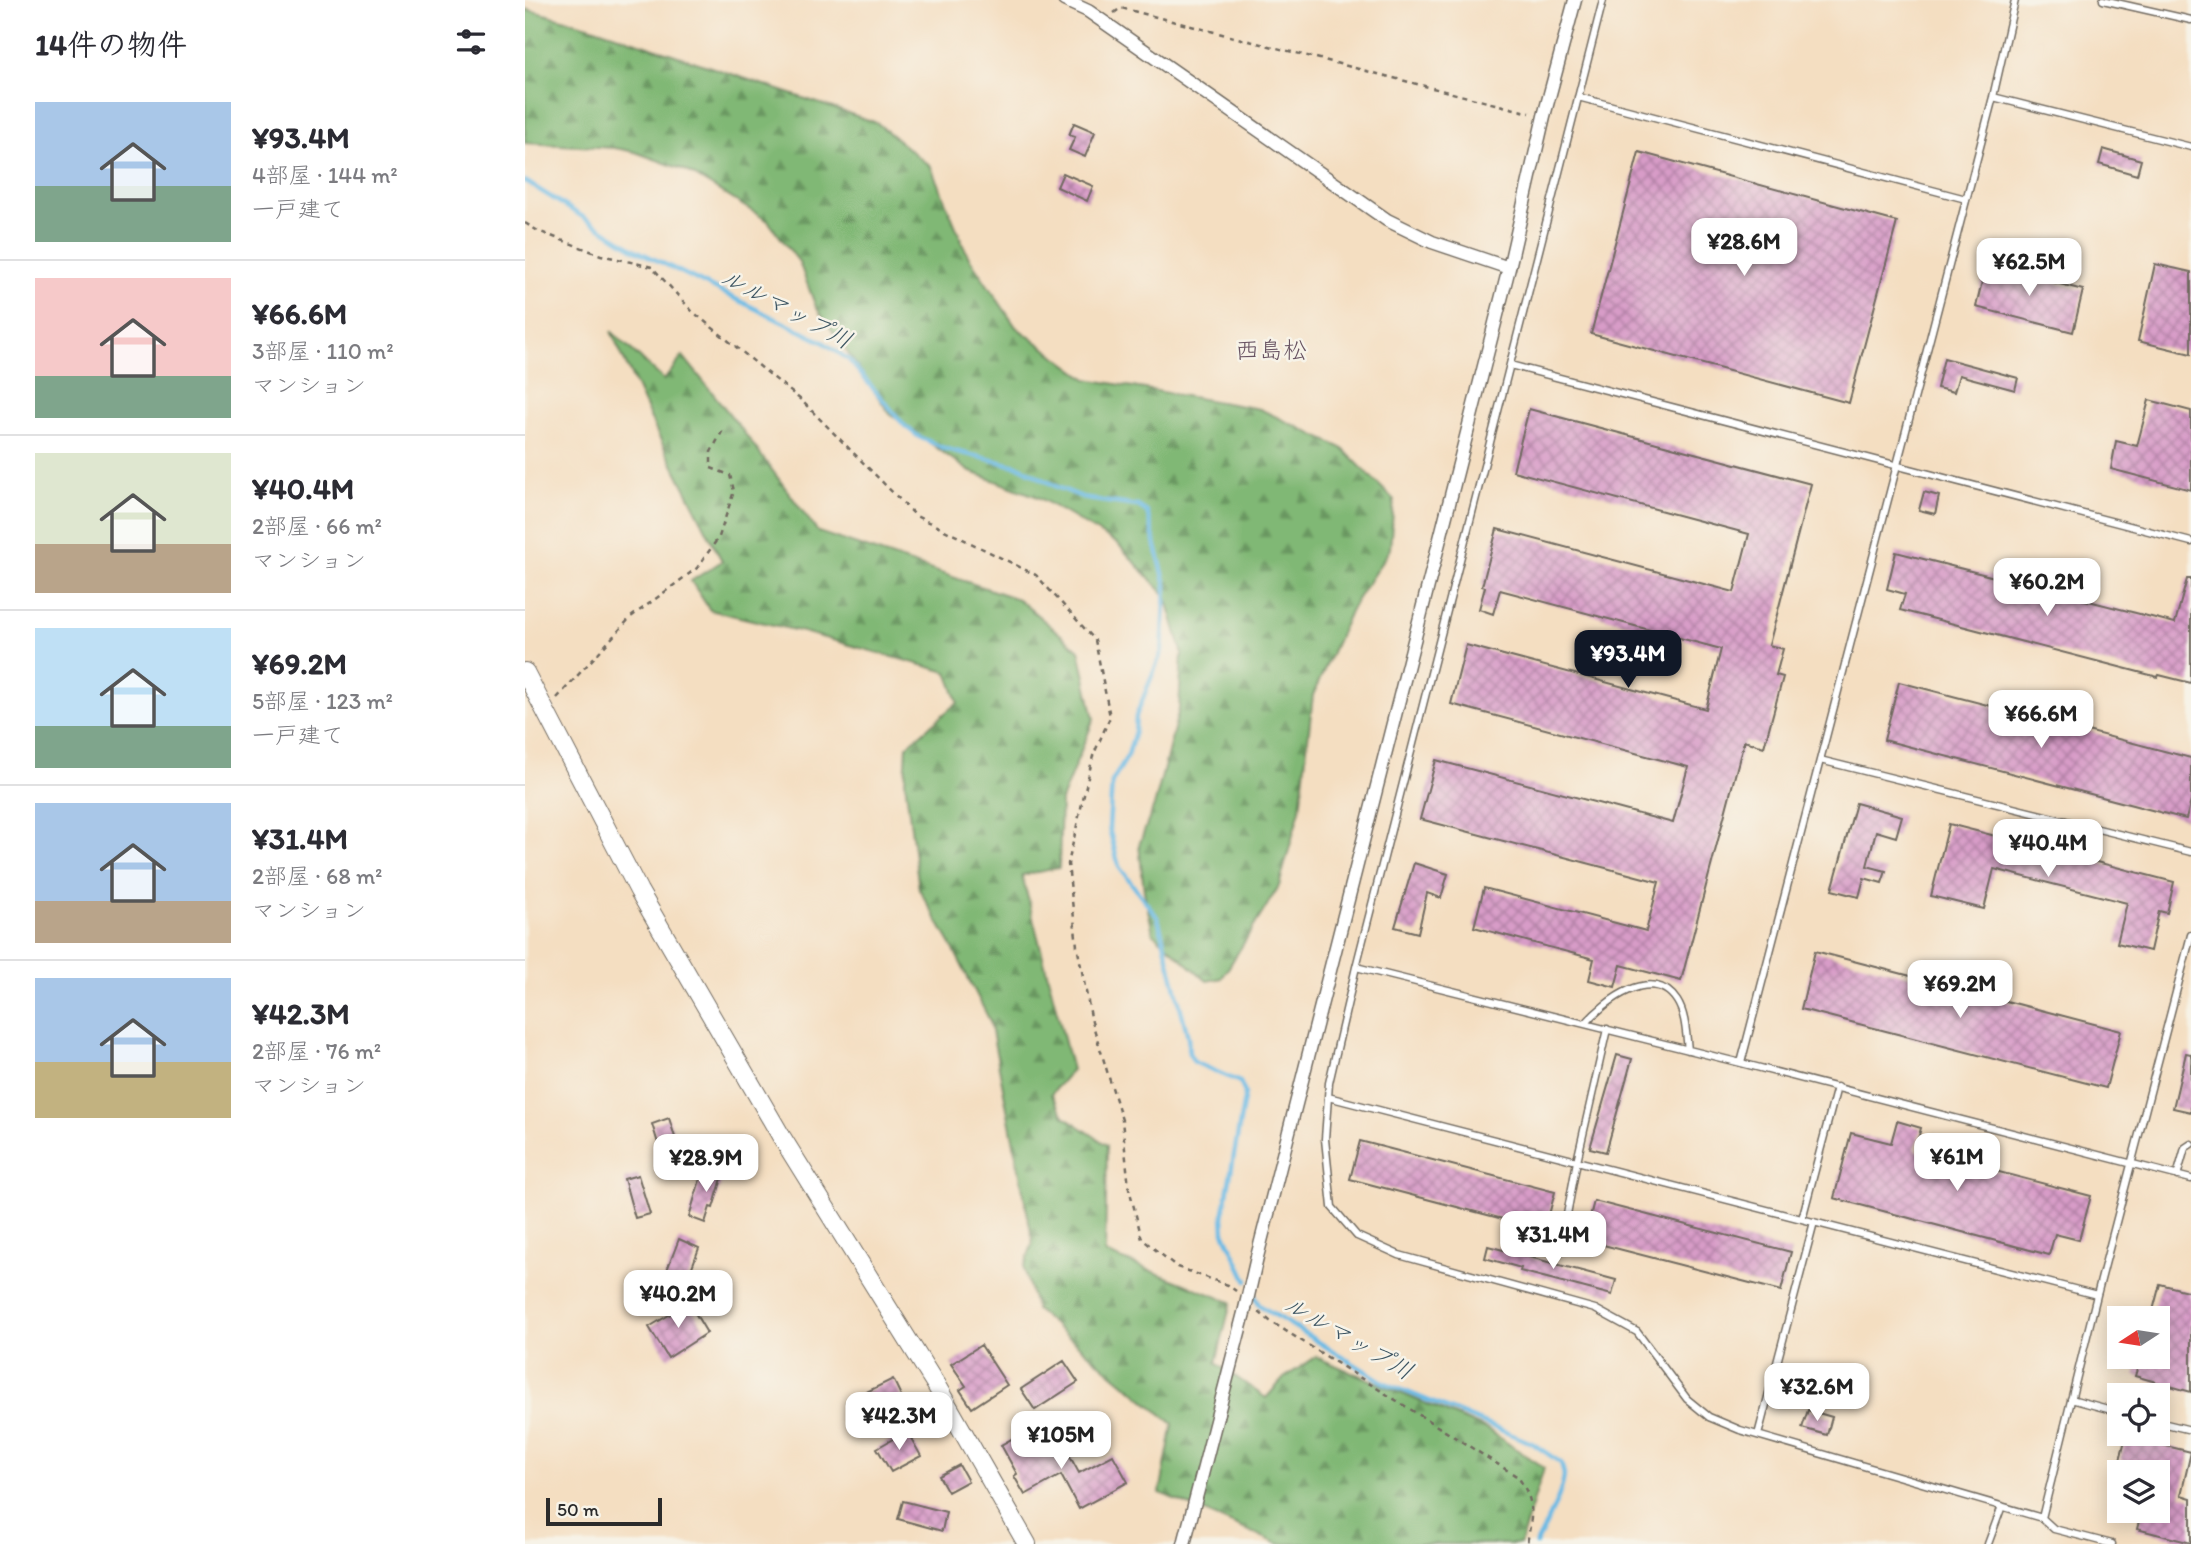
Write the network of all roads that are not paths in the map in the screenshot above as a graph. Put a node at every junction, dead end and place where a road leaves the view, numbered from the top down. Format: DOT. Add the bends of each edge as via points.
graph roads {
  1 [pos="1064,0"];
  2 [pos="1575,0"];
  3 [pos="1603,0"];
  4 [pos="2015,0"];
  5 [pos="2103,0"];
  6 [pos="2191,20"];
  7 [pos="1578,97"];
  8 [pos="1993,97"];
  9 [pos="2191,147"];
  10 [pos="1966,199"];
  11 [pos="1509,268"];
  12 [pos="1510,365"];
  13 [pos="1896,467"];
  14 [pos="2191,542"];
  15 [pos="525,672"];
  16 [pos="1820,760"];
  17 [pos="2191,852"];
  18 [pos="2191,934"];
  19 [pos="1356,967"];
  20 [pos="1585,1024"];
  21 [pos="1607,1030"];
  22 [pos="1688,1050"];
  23 [pos="1741,1063"];
  24 [pos="1837,1087"];
  25 [pos="1328,1097"];
  26 [pos="2191,1144"];
  27 [pos="1577,1161"];
  28 [pos="2131,1163"];
  29 [pos="2177,1175"];
  30 [pos="2191,1179"];
  31 [pos="1802,1219"];
  32 [pos="1814,1222"];
  33 [pos="1560,1252"];
  34 [pos="2097,1295"];
  35 [pos="2071,1399"];
  36 [pos="2107,1409"];
  37 [pos="2170,1425"];
  38 [pos="2191,1430"];
  39 [pos="1758,1436"];
  40 [pos="2002,1506"];
  41 [pos="2042,1518"];
  42 [pos="1027,1544"];
  43 [pos="1184,1544"];
  44 [pos="1988,1544"];
  45 [pos="2112,1544"];
  1 -- 11 [label="street" via="1088,11 1387,220 1432,242"];
  2 -- 11 [label="street"];
  3 -- 7 [label="lane"];
  4 -- 8 [label="lane"];
  5 -- 6 [label="lane"];
  7 -- 10 [label="lane"];
  7 -- 12 [label="lane"];
  8 -- 9 [label="lane"];
  8 -- 10 [label="lane"];
  10 -- 13 [label="lane"];
  11 -- 43 [label="street, bridge"];
  12 -- 13 [label="lane"];
  12 -- 19 [label="lane"];
  13 -- 14 [label="lane"];
  13 -- 16 [label="lane"];
  15 -- 42 [label="street" via="639,891"];
  16 -- 17 [label="lane"];
  16 -- 23 [label="lane"];
  18 -- 28 [label="lane"];
  19 -- 20 [label="lane"];
  19 -- 25 [label="lane"];
  20 -- 21 [label="lane"];
  20 -- 22 [label="lane" via="1607,1002 1641,986 1655,985 1678,1002"];
  21 -- 22 [label="lane"];
  21 -- 27 [label="lane"];
  22 -- 23 [label="lane"];
  23 -- 24 [label="lane"];
  24 -- 28 [label="lane"];
  24 -- 31 [label="lane"];
  25 -- 27 [label="lane"];
  25 -- 39 [label="lane" via="1325,1139 1332,1207 1357,1236 1399,1255 1595,1309 1637,1332 1687,1399 1709,1417"];
  26 -- 29 [label="lane" via="2185,1148"];
  27 -- 31 [label="lane"];
  27 -- 33 [label="lane"];
  28 -- 29 [label="lane"];
  28 -- 34 [label="lane"];
  29 -- 30 [label="lane"];
  31 -- 32 [label="lane"];
  32 -- 34 [label="lane"];
  32 -- 39 [label="lane"];
  34 -- 35 [label="lane"];
  35 -- 36 [label="lane"];
  35 -- 41 [label="lane"];
  37 -- 38 [label="lane"];
  39 -- 40 [label="lane"];
  40 -- 41 [label="lane"];
  40 -- 44 [label="lane"];
  41 -- 45 [label="lane" via="2054,1529"];
}
